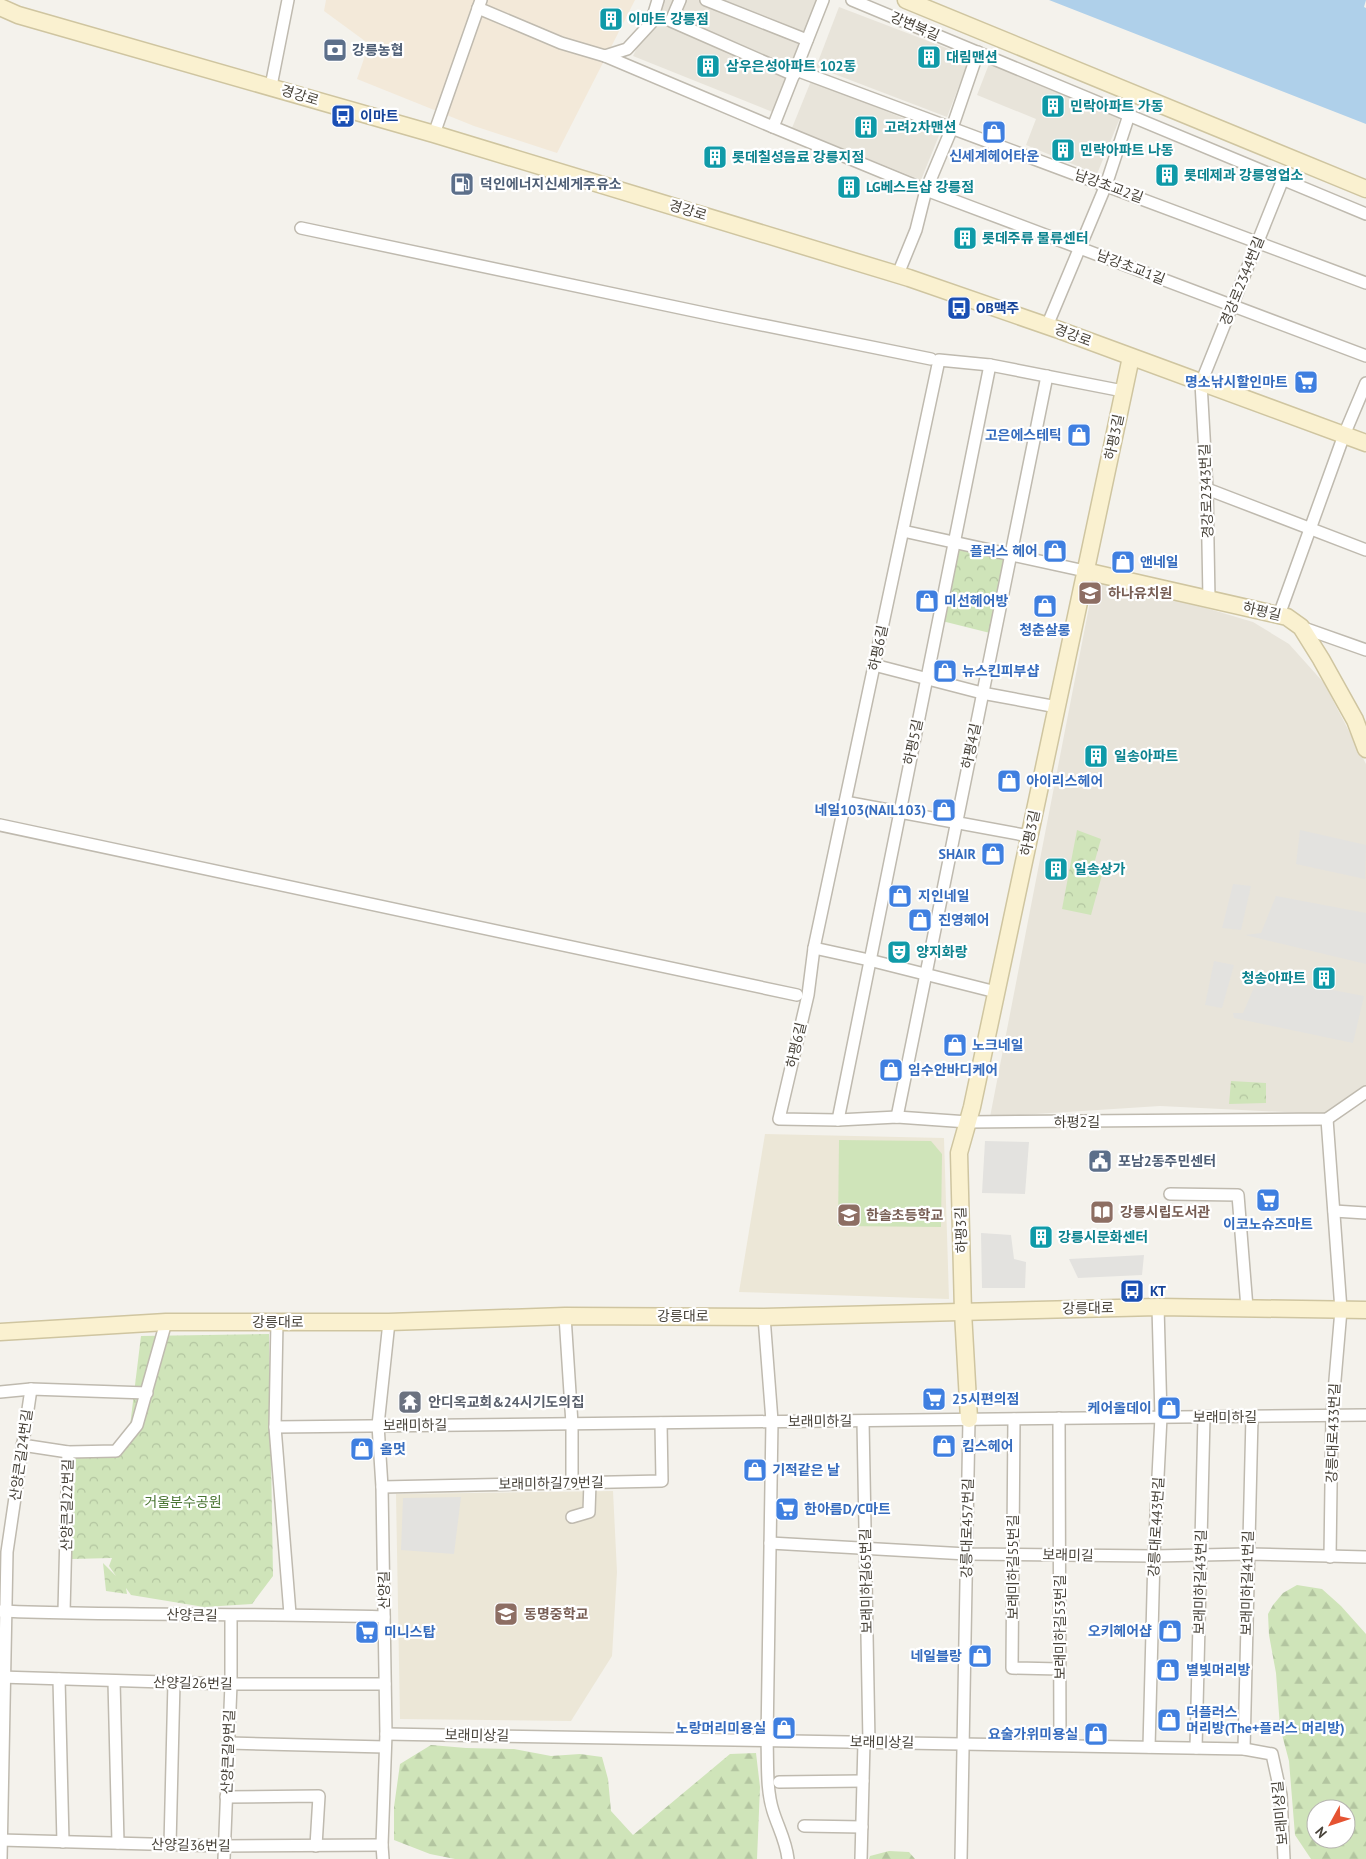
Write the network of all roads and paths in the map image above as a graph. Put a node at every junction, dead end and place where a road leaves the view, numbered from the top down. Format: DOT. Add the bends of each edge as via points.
graph roads {
  1 [pos="288,0"];
  2 [pos="658,0"];
  3 [pos="680,0"];
  4 [pos="706,0"];
  5 [pos="823,0"];
  6 [pos="852,0"];
  7 [pos="906,0"];
  8 [pos="480,4"];
  9 [pos="0,8"];
  10 [pos="807,40"];
  11 [pos="978,52"];
  12 [pos="605,56"];
  13 [pos="794,72"];
  14 [pos="271,86"];
  15 [pos="1129,115"];
  16 [pos="773,127"];
  17 [pos="952,128"];
  18 [pos="434,134"];
  19 [pos="1283,179"];
  20 [pos="1106,185"];
  21 [pos="926,190"];
  22 [pos="1366,190"];
  23 [pos="1366,214"];
  24 [pos="301,228"];
  25 [pos="1258,242"];
  26 [pos="1080,248"];
  27 [pos="898,274"];
  28 [pos="1366,283"];
  29 [pos="1232,305"];
  30 [pos="1047,326"];
  31 [pos="1366,356"];
  32 [pos="1131,357"];
  33 [pos="931,359"];
  34 [pos="990,365"];
  35 [pos="1047,376"];
  36 [pos="1201,383"];
  37 [pos="1366,383"];
  38 [pos="1124,391"];
  39 [pos="1344,435"];
  40 [pos="1366,443"];
  41 [pos="1207,489"];
  42 [pos="1310,529"];
  43 [pos="903,531"];
  44 [pos="954,542"];
  45 [pos="1366,550"];
  46 [pos="1010,555"];
  47 [pos="1085,571"];
  48 [pos="1209,599"];
  49 [pos="1279,614"];
  50 [pos="1301,627"];
  51 [pos="1366,650"];
  52 [pos="874,665"];
  53 [pos="926,678"];
  54 [pos="982,692"];
  55 [pos="1057,707"];
  56 [pos="1366,748"];
  57 [pos="844,802"];
  58 [pos="899,811"];
  59 [pos="956,823"];
  60 [pos="0,825"];
  61 [pos="1029,836"];
  62 [pos="814,948"];
  63 [pos="869,960"];
  64 [pos="925,974"];
  65 [pos="996,992"];
  66 [pos="797,995"];
  67 [pos="1366,1092"];
  68 [pos="897,1117"];
  69 [pos="779,1119"];
  70 [pos="1326,1119"];
  71 [pos="838,1120"];
  72 [pos="968,1122"];
  73 [pos="1170,1194"];
  74 [pos="1334,1211"];
  75 [pos="1366,1213"];
  76 [pos="1158,1307"];
  77 [pos="1248,1308"];
  78 [pos="1341,1310"];
  79 [pos="1366,1310"];
  80 [pos="963,1312"];
  81 [pos="565,1316"];
  82 [pos="764,1317"];
  83 [pos="166,1322"];
  84 [pos="277,1322"];
  85 [pos="389,1322"];
  86 [pos="0,1332"];
  87 [pos="31,1389"];
  88 [pos="0,1392"];
  89 [pos="148,1393"];
  90 [pos="1332,1415"];
  91 [pos="1366,1415"];
  92 [pos="1161,1417"];
  93 [pos="1204,1417"];
  94 [pos="1252,1417"];
  95 [pos="1059,1418"];
  96 [pos="1014,1419"];
  97 [pos="969,1420"];
  98 [pos="863,1421"];
  99 [pos="772,1422"];
  100 [pos="661,1423"];
  101 [pos="572,1424"];
  102 [pos="378,1426"];
  103 [pos="275,1427"];
  104 [pos="22,1445"];
  105 [pos="68,1452"];
  106 [pos="590,1482"];
  107 [pos="572,1483"];
  108 [pos="382,1487"];
  109 [pos="572,1517"];
  110 [pos="770,1543"];
  111 [pos="866,1548"];
  112 [pos="4,1551"];
  113 [pos="967,1554"];
  114 [pos="1013,1554"];
  115 [pos="1201,1554"];
  116 [pos="1248,1554"];
  117 [pos="1060,1555"];
  118 [pos="1154,1556"];
  119 [pos="1330,1557"];
  120 [pos="1366,1557"];
  121 [pos="3,1611"];
  122 [pos="64,1612"];
  123 [pos="290,1614"];
  124 [pos="231,1616"];
  125 [pos="384,1617"];
  126 [pos="1060,1669"];
  127 [pos="3,1677"];
  128 [pos="59,1679"];
  129 [pos="114,1680"];
  130 [pos="174,1682"];
  131 [pos="231,1684"];
  132 [pos="385,1684"];
  133 [pos="386,1734"];
  134 [pos="767,1740"];
  135 [pos="866,1742"];
  136 [pos="229,1743"];
  137 [pos="962,1744"];
  138 [pos="1060,1745"];
  139 [pos="385,1747"];
  140 [pos="1149,1747"];
  141 [pos="1196,1748"];
  142 [pos="1244,1748"];
  143 [pos="863,1781"];
  144 [pos="779,1782"];
  145 [pos="226,1796"];
  146 [pos="804,1826"];
  147 [pos="862,1827"];
  148 [pos="1,1840"];
  149 [pos="63,1842"];
  150 [pos="118,1843"];
  151 [pos="170,1844"];
  152 [pos="382,1845"];
  153 [pos="224,1846"];
  154 [pos="316,1846"];
  155 [pos="1,1859"];
  156 [pos="224,1859"];
  157 [pos="383,1859"];
  158 [pos="788,1859"];
  159 [pos="860,1859"];
  160 [pos="961,1859"];
  161 [pos="1284,1859"];
  1 -- 14 [label="street"];
  2 -- 12 [label="street" via="651,22 627,49"];
  3 -- 13 [label="street, 남강초교2길" via="672,21"];
  4 -- 10 [label="street"];
  5 -- 10 [label="street"];
  6 -- 11 [label="street, 강변북길"];
  7 -- 22 [label="street"];
  8 -- 12 [label="street, 남강초교1길" via="561,43"];
  8 -- 18 [label="street"];
  9 -- 14 [label="street, 경강로"];
  10 -- 13 [label="street"];
  11 -- 15 [label="street, 강변북길"];
  11 -- 17 [label="street"];
  12 -- 16 [label="street, 남강초교1길"];
  13 -- 16 [label="street"];
  13 -- 17 [label="street, 남강초교2길"];
  14 -- 18 [label="street, 경강로"];
  15 -- 19 [label="street, 강변북길"];
  15 -- 20 [label="street"];
  16 -- 21 [label="street, 남강초교1길"];
  17 -- 20 [label="street, 남강초교2길"];
  17 -- 21 [label="street"];
  18 -- 27 [label="street, 경강로"];
  19 -- 23 [label="street, 강변북길"];
  19 -- 25 [label="street, 경강로2344번길"];
  20 -- 25 [label="street, 남강초교2길"];
  20 -- 26 [label="street"];
  21 -- 26 [label="street, 남강초교1길"];
  21 -- 27 [label="street" via="916,230"];
  24 -- 33 [label="street"];
  25 -- 28 [label="street, 남강초교2길"];
  25 -- 29 [label="street, 경강로2344번길"];
  26 -- 29 [label="street, 남강초교1길"];
  26 -- 30 [label="street"];
  27 -- 30 [label="street, 경강로"];
  29 -- 31 [label="street, 남강초교1길"];
  29 -- 36 [label="street, 경강로2344번길"];
  30 -- 32 [label="street, 경강로"];
  32 -- 36 [label="street, 경강로"];
  32 -- 38 [label="street, 하평3길"];
  34 -- 35 [label="street, 하평6길"];
  34 -- 43 [label="street, 하평6길" via="939,360"];
  34 -- 44 [label="street, 하평5길"];
  35 -- 38 [label="street, 하평6길"];
  35 -- 46 [label="street, 하평4길"];
  36 -- 39 [label="street, 경강로"];
  36 -- 41 [label="street, 경강로2343번길"];
  37 -- 39 [label="street"];
  38 -- 47 [label="street, 하평3길"];
  39 -- 40 [label="street, 경강로"];
  39 -- 42 [label="street"];
  41 -- 42 [label="street"];
  41 -- 48 [label="street, 경강로2343번길"];
  42 -- 45 [label="street"];
  42 -- 49 [label="street"];
  43 -- 44 [label="street"];
  43 -- 52 [label="street, 하평6길"];
  44 -- 46 [label="street"];
  44 -- 53 [label="street, 하평5길"];
  46 -- 47 [label="street"];
  46 -- 54 [label="street, 하평4길"];
  47 -- 48 [label="street, 하평길"];
  47 -- 55 [label="street, 하평3길"];
  48 -- 49 [label="street, 하평길"];
  49 -- 50 [label="street, 하평길"];
  50 -- 51 [label="street"];
  50 -- 56 [label="street, 하평길" via="1355,720"];
  52 -- 53 [label="street"];
  52 -- 57 [label="street, 하평6길"];
  53 -- 54 [label="street"];
  53 -- 58 [label="street, 하평5길"];
  54 -- 55 [label="street"];
  54 -- 59 [label="street, 하평4길"];
  55 -- 61 [label="street, 하평3길"];
  57 -- 58 [label="street"];
  57 -- 62 [label="street, 하평6길"];
  58 -- 59 [label="street"];
  58 -- 63 [label="street, 하평5길"];
  59 -- 61 [label="street"];
  59 -- 64 [label="street, 하평4길"];
  60 -- 66 [label="street"];
  61 -- 65 [label="street, 하평3길"];
  62 -- 63 [label="street"];
  62 -- 69 [label="street, 하평6길" via="808,995"];
  63 -- 64 [label="street"];
  63 -- 71 [label="street, 하평5길"];
  64 -- 65 [label="street"];
  64 -- 68 [label="street, 하평4길"];
  65 -- 72 [label="street, 하평3길"];
  67 -- 70 [label="street"];
  68 -- 71 [label="street, 하평2길"];
  68 -- 72 [label="street, 하평2길"];
  69 -- 71 [label="street, 하평2길"];
  70 -- 72 [label="street, 하평2길"];
  70 -- 74 [label="street, 강릉대로433번길"];
  72 -- 80 [label="street, 하평3길" via="959,1153"];
  73 -- 77 [label="street" via="1238,1195"];
  74 -- 75 [label="street"];
  74 -- 78 [label="street, 강릉대로433번길"];
  76 -- 77 [label="street, 강릉대로"];
  76 -- 80 [label="street, 강릉대로"];
  76 -- 92 [label="street, 강릉대로443번길"];
  77 -- 78 [label="street, 강릉대로"];
  78 -- 79 [label="street, 강릉대로"];
  78 -- 90 [label="street, 강릉대로433번길"];
  80 -- 82 [label="street, 강릉대로"];
  80 -- 97 [label="street, 강릉대로457번길"];
  81 -- 82 [label="street, 강릉대로"];
  81 -- 85 [label="street, 강릉대로"];
  81 -- 101 [label="street"];
  82 -- 99 [label="street"];
  83 -- 84 [label="street, 강릉대로"];
  83 -- 86 [label="street, 강릉대로"];
  83 -- 89 [label="street, 산양큰길22번길"];
  84 -- 85 [label="street, 강릉대로"];
  84 -- 103 [label="street"];
  85 -- 102 [label="street, 산양길"];
  87 -- 88 [label="street"];
  87 -- 89 [label="street"];
  87 -- 104 [label="street, 산양큰길24번길"];
  89 -- 105 [label="street, 산양큰길22번길" via="137,1425 116,1451"];
  90 -- 91 [label="street, 보래미하길"];
  90 -- 94 [label="street, 보래미하길"];
  90 -- 119 [label="street, 강릉대로433번길"];
  92 -- 93 [label="street, 보래미하길"];
  92 -- 95 [label="street, 보래미하길"];
  92 -- 118 [label="street, 강릉대로443번길"];
  93 -- 94 [label="street, 보래미하길"];
  93 -- 115 [label="street, 보래미하길43번길"];
  94 -- 116 [label="street, 보래미하길41번길"];
  95 -- 96 [label="street, 보래미하길"];
  95 -- 117 [label="street, 보래미하길53번길"];
  96 -- 97 [label="street, 보래미하길"];
  96 -- 114 [label="street, 보래미하길55번길"];
  97 -- 98 [label="street, 보래미하길"];
  97 -- 113 [label="street, 강릉대로457번길"];
  98 -- 99 [label="street, 보래미하길"];
  98 -- 111 [label="street, 보래미하길65번길"];
  99 -- 100 [label="street, 보래미하길"];
  99 -- 110 [label="street"];
  100 -- 101 [label="street, 보래미하길"];
  100 -- 106 [label="street, 보래미하길79번길" via="662,1481"];
  101 -- 102 [label="street, 보래미하길"];
  101 -- 107 [label="street"];
  102 -- 103 [label="street, 보래미하길"];
  102 -- 108 [label="street, 산양길"];
  103 -- 123 [label="street"];
  104 -- 105 [label="street"];
  104 -- 112 [label="street, 산양큰길24번길"];
  105 -- 122 [label="street, 산양큰길22번길"];
  106 -- 107 [label="street, 보래미하길79번길"];
  106 -- 109 [label="street" via="589,1512"];
  107 -- 108 [label="street, 보래미하길79번길"];
  108 -- 125 [label="street, 산양길"];
  110 -- 111 [label="street, 보래미길"];
  110 -- 134 [label="street"];
  111 -- 113 [label="street, 보래미길"];
  111 -- 135 [label="street, 보래미하길65번길"];
  112 -- 121 [label="street, 산양큰길24번길"];
  113 -- 114 [label="street, 보래미길"];
  113 -- 137 [label="street, 강릉대로457번길"];
  114 -- 117 [label="street, 보래미길"];
  114 -- 126 [label="street, 보래미하길55번길" via="1012,1668"];
  115 -- 116 [label="street, 보래미길"];
  115 -- 118 [label="street, 보래미길"];
  115 -- 141 [label="street, 보래미하길43번길"];
  116 -- 119 [label="street, 보래미길"];
  116 -- 142 [label="street, 보래미하길41번길"];
  117 -- 118 [label="street, 보래미길"];
  117 -- 126 [label="street, 보래미하길53번길"];
  118 -- 140 [label="street, 강릉대로443번길"];
  119 -- 120 [label="street, 보래미길"];
  121 -- 122 [label="street, 산양큰길"];
  121 -- 127 [label="street, 산양큰길24번길"];
  122 -- 124 [label="street, 산양큰길"];
  123 -- 124 [label="street, 산양큰길"];
  123 -- 125 [label="street, 산양큰길"];
  124 -- 131 [label="street, 산양큰길9번길"];
  125 -- 132 [label="street, 산양길"];
  126 -- 138 [label="street, 보래미하길53번길"];
  127 -- 128 [label="street, 산양길26번길"];
  127 -- 148 [label="street, 산양큰길24번길"];
  128 -- 129 [label="street, 산양길26번길"];
  128 -- 149 [label="street"];
  129 -- 130 [label="street, 산양길26번길"];
  129 -- 150 [label="street"];
  130 -- 131 [label="street, 산양길26번길"];
  130 -- 151 [label="street"];
  131 -- 132 [label="street, 산양길26번길"];
  131 -- 136 [label="street, 산양큰길9번길"];
  132 -- 133 [label="street, 산양길"];
  133 -- 134 [label="street, 보래미상길"];
  133 -- 139 [label="street, 산양길"];
  134 -- 135 [label="street, 보래미상길"];
  134 -- 158 [label="street" via="772,1810 786,1844"];
  135 -- 137 [label="street, 보래미상길"];
  135 -- 143 [label="street, 보래미하길65번길"];
  136 -- 139 [label="street"];
  136 -- 145 [label="street, 산양큰길9번길"];
  137 -- 138 [label="street, 보래미상길"];
  137 -- 160 [label="street, 강릉대로457번길"];
  138 -- 140 [label="street, 보래미상길"];
  139 -- 152 [label="street, 산양길"];
  140 -- 141 [label="street, 보래미상길"];
  141 -- 142 [label="street, 보래미상길"];
  142 -- 161 [label="street, 보래미상길" via="1272,1754 1281,1795"];
  143 -- 144 [label="street"];
  143 -- 147 [label="street, 보래미하길65번길"];
  145 -- 153 [label="street, 산양큰길9번길"];
  145 -- 154 [label="street" via="319,1796"];
  146 -- 147 [label="street"];
  147 -- 159 [label="street, 보래미하길65번길"];
  148 -- 149 [label="street, 산양길36번길"];
  148 -- 155 [label="street, 산양큰길24번길"];
  149 -- 150 [label="street, 산양길36번길"];
  150 -- 151 [label="street, 산양길36번길"];
  151 -- 153 [label="street, 산양길36번길"];
  152 -- 154 [label="street, 산양길36번길"];
  152 -- 157 [label="street, 산양길"];
  153 -- 154 [label="street, 산양길36번길"];
  153 -- 156 [label="street, 산양큰길9번길"];
}
